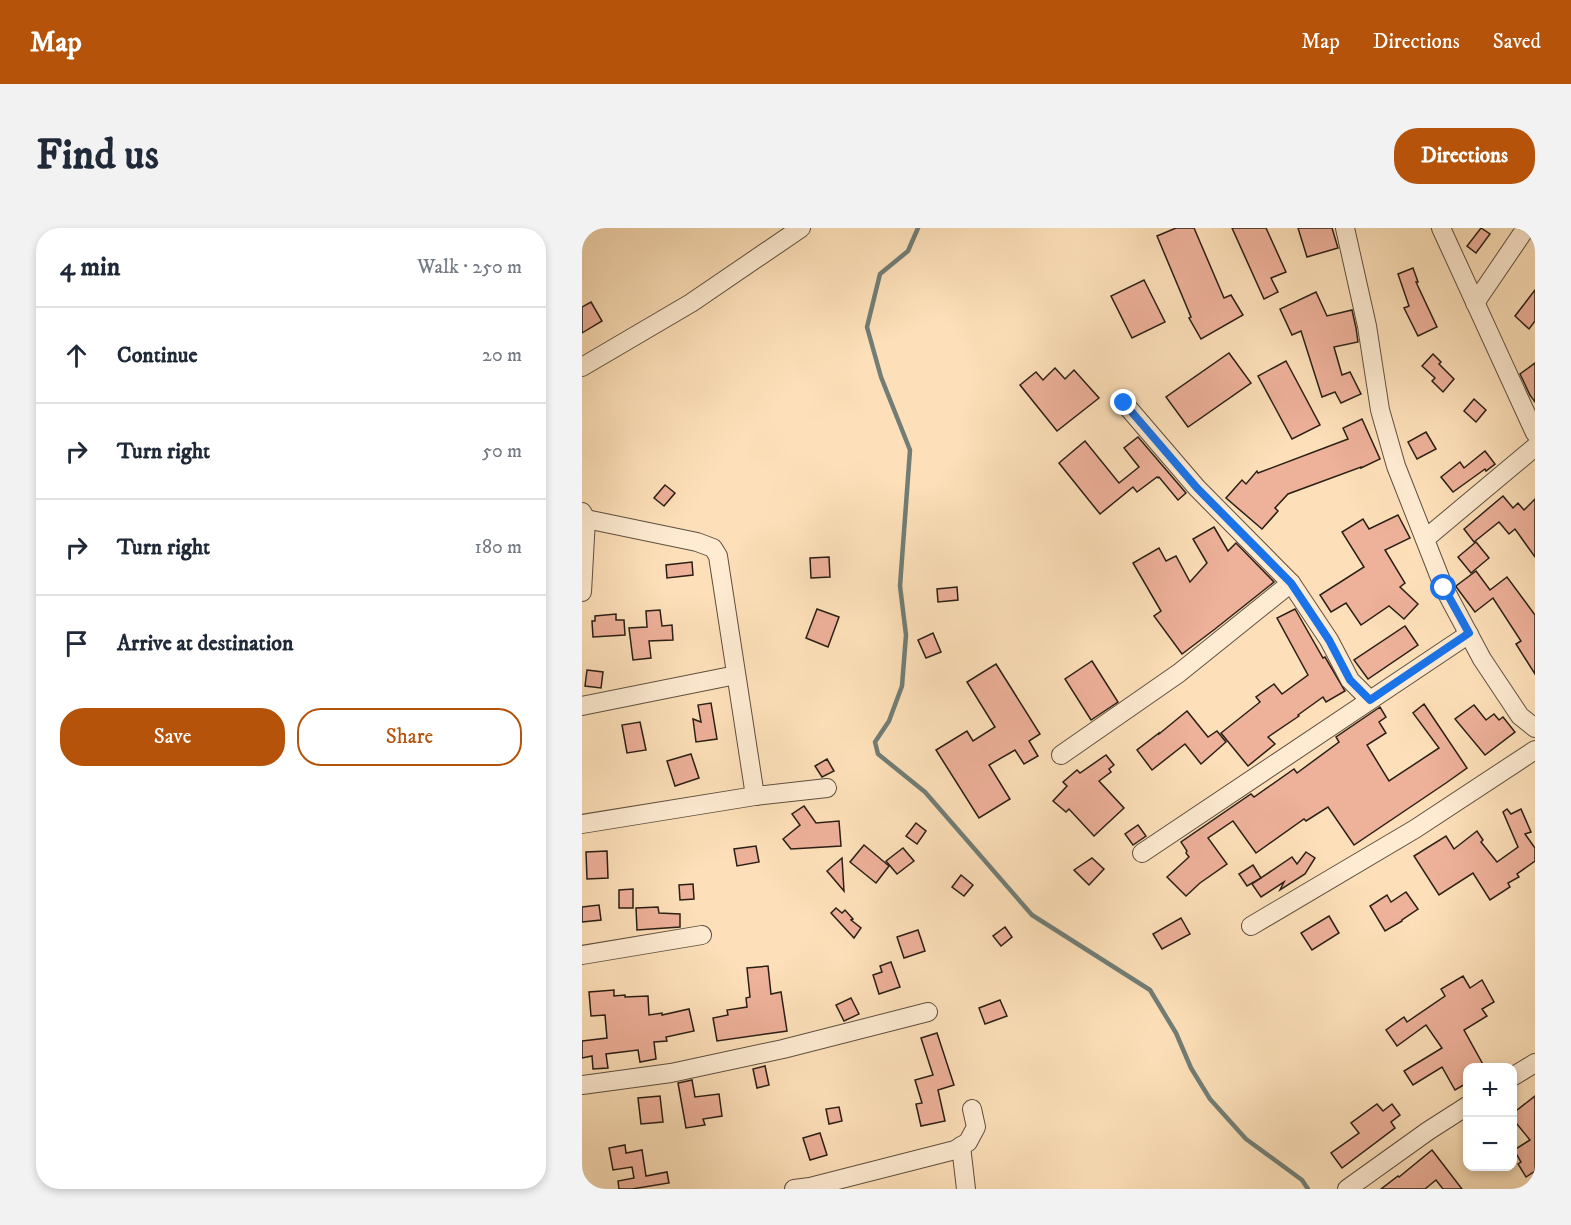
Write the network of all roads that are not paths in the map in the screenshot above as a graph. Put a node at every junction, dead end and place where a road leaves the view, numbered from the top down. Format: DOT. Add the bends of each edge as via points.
graph roads {
  1 [pos="801,228"];
  2 [pos="1345,228"];
  3 [pos="1441,228"];
  4 [pos="1526,228"];
  5 [pos="1476,303"];
  6 [pos="582,368"];
  7 [pos="1124,403"];
  8 [pos="1535,433"];
  9 [pos="1535,447"];
  10 [pos="584,515"];
  11 [pos="1425,539"];
  12 [pos="1291,583"];
  13 [pos="582,592"];
  14 [pos="1469,633"];
  15 [pos="736,675"];
  16 [pos="1370,700"];
  17 [pos="582,706"];
  18 [pos="1535,728"];
  19 [pos="1535,750"];
  20 [pos="1061,755"];
  21 [pos="827,788"];
  22 [pos="755,796"];
  23 [pos="582,824"];
  24 [pos="1142,853"];
  25 [pos="1251,926"];
  26 [pos="702,935"];
  27 [pos="582,955"];
  28 [pos="928,1012"];
  29 [pos="1535,1063"];
  30 [pos="1517,1074"];
  31 [pos="582,1085"];
  32 [pos="972,1108"];
  33 [pos="1463,1109"];
  34 [pos="961,1146"];
  35 [pos="794,1189"];
  36 [pos="966,1189"];
  37 [pos="1347,1189"];
  1 -- 6 [label="street" via="691,303"];
  2 -- 11 [label="street" via="1367,326 1380,410 1396,466"];
  3 -- 5 [label="street"];
  4 -- 5 [label="street"];
  5 -- 8 [label="street"];
  7 -- 12 [label="street" via="1197,488"];
  9 -- 11 [label="street"];
  10 -- 13 [label="street"];
  10 -- 15 [label="street" via="713,548 718,556"];
  11 -- 14 [label="street" via="1444,588"];
  12 -- 16 [label="street" via="1350,680"];
  12 -- 20 [label="street" via="1179,673"];
  14 -- 16 [label="street"];
  14 -- 18 [label="street" via="1520,716"];
  15 -- 17 [label="street"];
  15 -- 22 [label="street"];
  16 -- 24 [label="street"];
  19 -- 25 [label="street" via="1415,829"];
  21 -- 22 [label="street"];
  22 -- 23 [label="street"];
  26 -- 27 [label="street"];
  28 -- 31 [label="street" via="671,1073"];
  29 -- 30 [label="street"];
  32 -- 34 [label="street" via="976,1127 968,1142"];
  33 -- 37 [label="street"];
  34 -- 35 [label="street"];
  34 -- 36 [label="street"];
}
